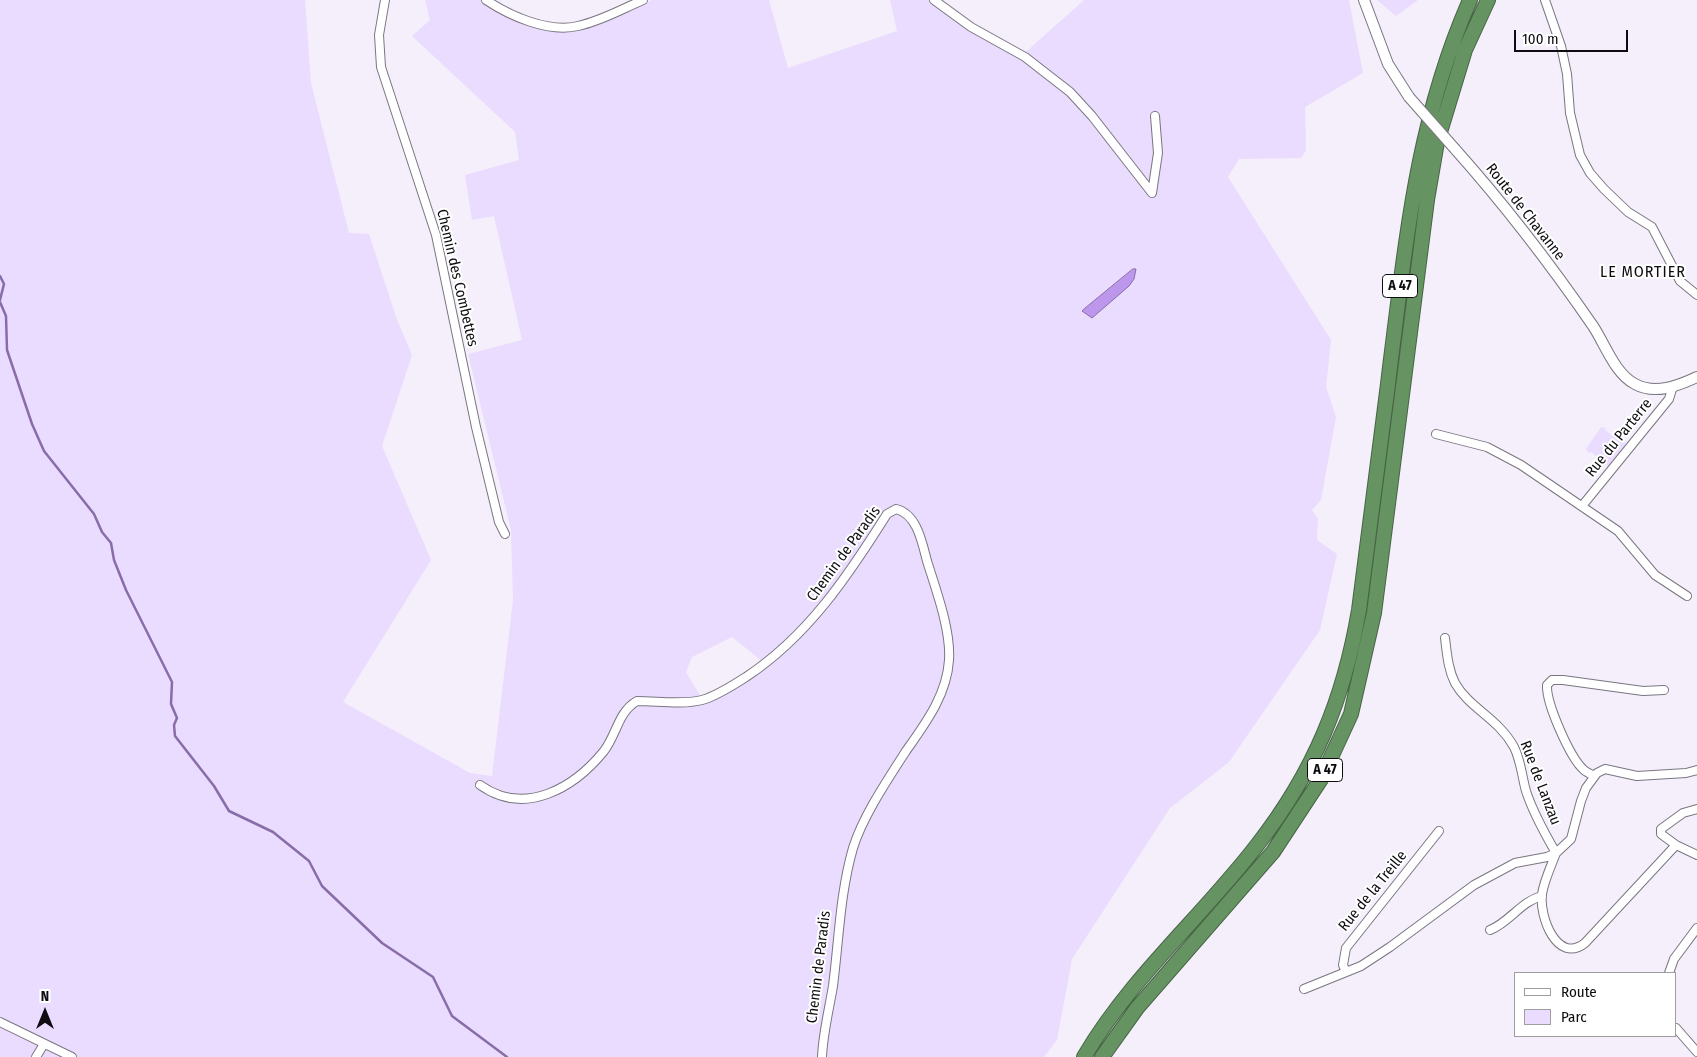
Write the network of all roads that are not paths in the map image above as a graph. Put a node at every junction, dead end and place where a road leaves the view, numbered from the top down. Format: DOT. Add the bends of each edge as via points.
graph roads {
  1 [pos="385,0"];
  2 [pos="644,0"];
  3 [pos="934,0"];
  4 [pos="1364,0"];
  5 [pos="1470,0"];
  6 [pos="1488,0"];
  7 [pos="1545,0"];
  8 [pos="491,1"];
  9 [pos="1155,116"];
  10 [pos="1697,295"];
  11 [pos="1697,377"];
  12 [pos="1673,386"];
  13 [pos="1436,434"];
  14 [pos="1582,506"];
  15 [pos="504,534"];
  16 [pos="1687,596"];
  17 [pos="1445,638"];
  18 [pos="1664,690"];
  19 [pos="1697,770"];
  20 [pos="1594,776"];
  21 [pos="480,786"];
  22 [pos="1697,809"];
  23 [pos="1438,831"];
  24 [pos="1676,845"];
  25 [pos="1556,853"];
  26 [pos="1697,855"];
  27 [pos="1542,896"];
  28 [pos="1697,928"];
  29 [pos="1490,930"];
  30 [pos="1346,972"];
  31 [pos="1669,972"];
  32 [pos="1304,989"];
  33 [pos="0,1022"];
  34 [pos="1677,1029"];
  35 [pos="44,1044"];
  36 [pos="1697,1052"];
  37 [pos="36,1057"];
  38 [pos="72,1057"];
  39 [pos="822,1057"];
  40 [pos="1084,1057"];
  41 [pos="1102,1057"];
  1 -- 15 [label="street, Chemin des Combettes" via="379,40 381,67 436,235 476,428"];
  2 -- 8 [label="street" via="600,20 565,28 536,23"];
  3 -- 9 [label="street" via="971,27 1033,62 1070,92 1152,192 1158,154"];
  4 -- 12 [label="main road, Route de Chavanne, bridge" via="1388,64 1409,97 1515,222 1593,327 1626,378 1642,388"];
  5 -- 40 [label="highway, A 47" via="1440,78 1419,158 1359,610 1352,650 1334,712 1306,772 1280,815 1125,996"];
  6 -- 41 [label="highway, A 47" via="1465,50 1437,142 1374,613 1351,714 1321,779 1273,852 1137,1008"];
  7 -- 10 [label="street" via="1561,46 1570,113 1580,155 1590,174 1610,195 1628,212 1652,227 1680,281"];
  11 -- 12 [label="main road, Route de Chavanne"];
  12 -- 14 [label="street, Rue du Parterre" via="1669,398"];
  13 -- 14 [label="street" via="1498,452"];
  14 -- 16 [label="street" via="1618,531 1655,575"];
  17 -- 25 [label="street, Rue de Lanzau" via="1449,668 1456,684 1466,698 1507,735 1518,758 1534,812"];
  18 -- 20 [label="street" via="1643,691 1563,680 1552,680 1547,685 1549,705 1567,744 1583,770"];
  19 -- 20 [label="street" via="1637,776 1605,769"];
  20 -- 25 [label="street" via="1581,801 1571,839"];
  21 -- 39 [label="street, Chemin de Paradis" via="512,798 535,799 558,791 604,751 628,706 637,701 703,700 735,684 768,662 826,604 887,514 896,509 905,511 922,543 936,590 946,636 948,671 924,727 875,802 854,844 841,904"];
  22 -- 24 [label="street" via="1683,813 1661,829 1664,838"];
  23 -- 30 [label="street, Rue de la Treille" via="1346,948 1343,965"];
  24 -- 26 [label="street"];
  24 -- 27 [label="street" via="1579,948 1564,948 1551,935"];
  25 -- 27 [label="street"];
  25 -- 30 [label="street" via="1515,863 1474,885 1390,947"];
  27 -- 29 [label="street" via="1529,900 1500,926"];
  28 -- 31 [label="street" via="1674,959"];
  30 -- 32 [label="street"];
  33 -- 35 [label="street"];
  34 -- 36 [label="street"];
  35 -- 37 [label="street"];
  35 -- 38 [label="street"];
}
